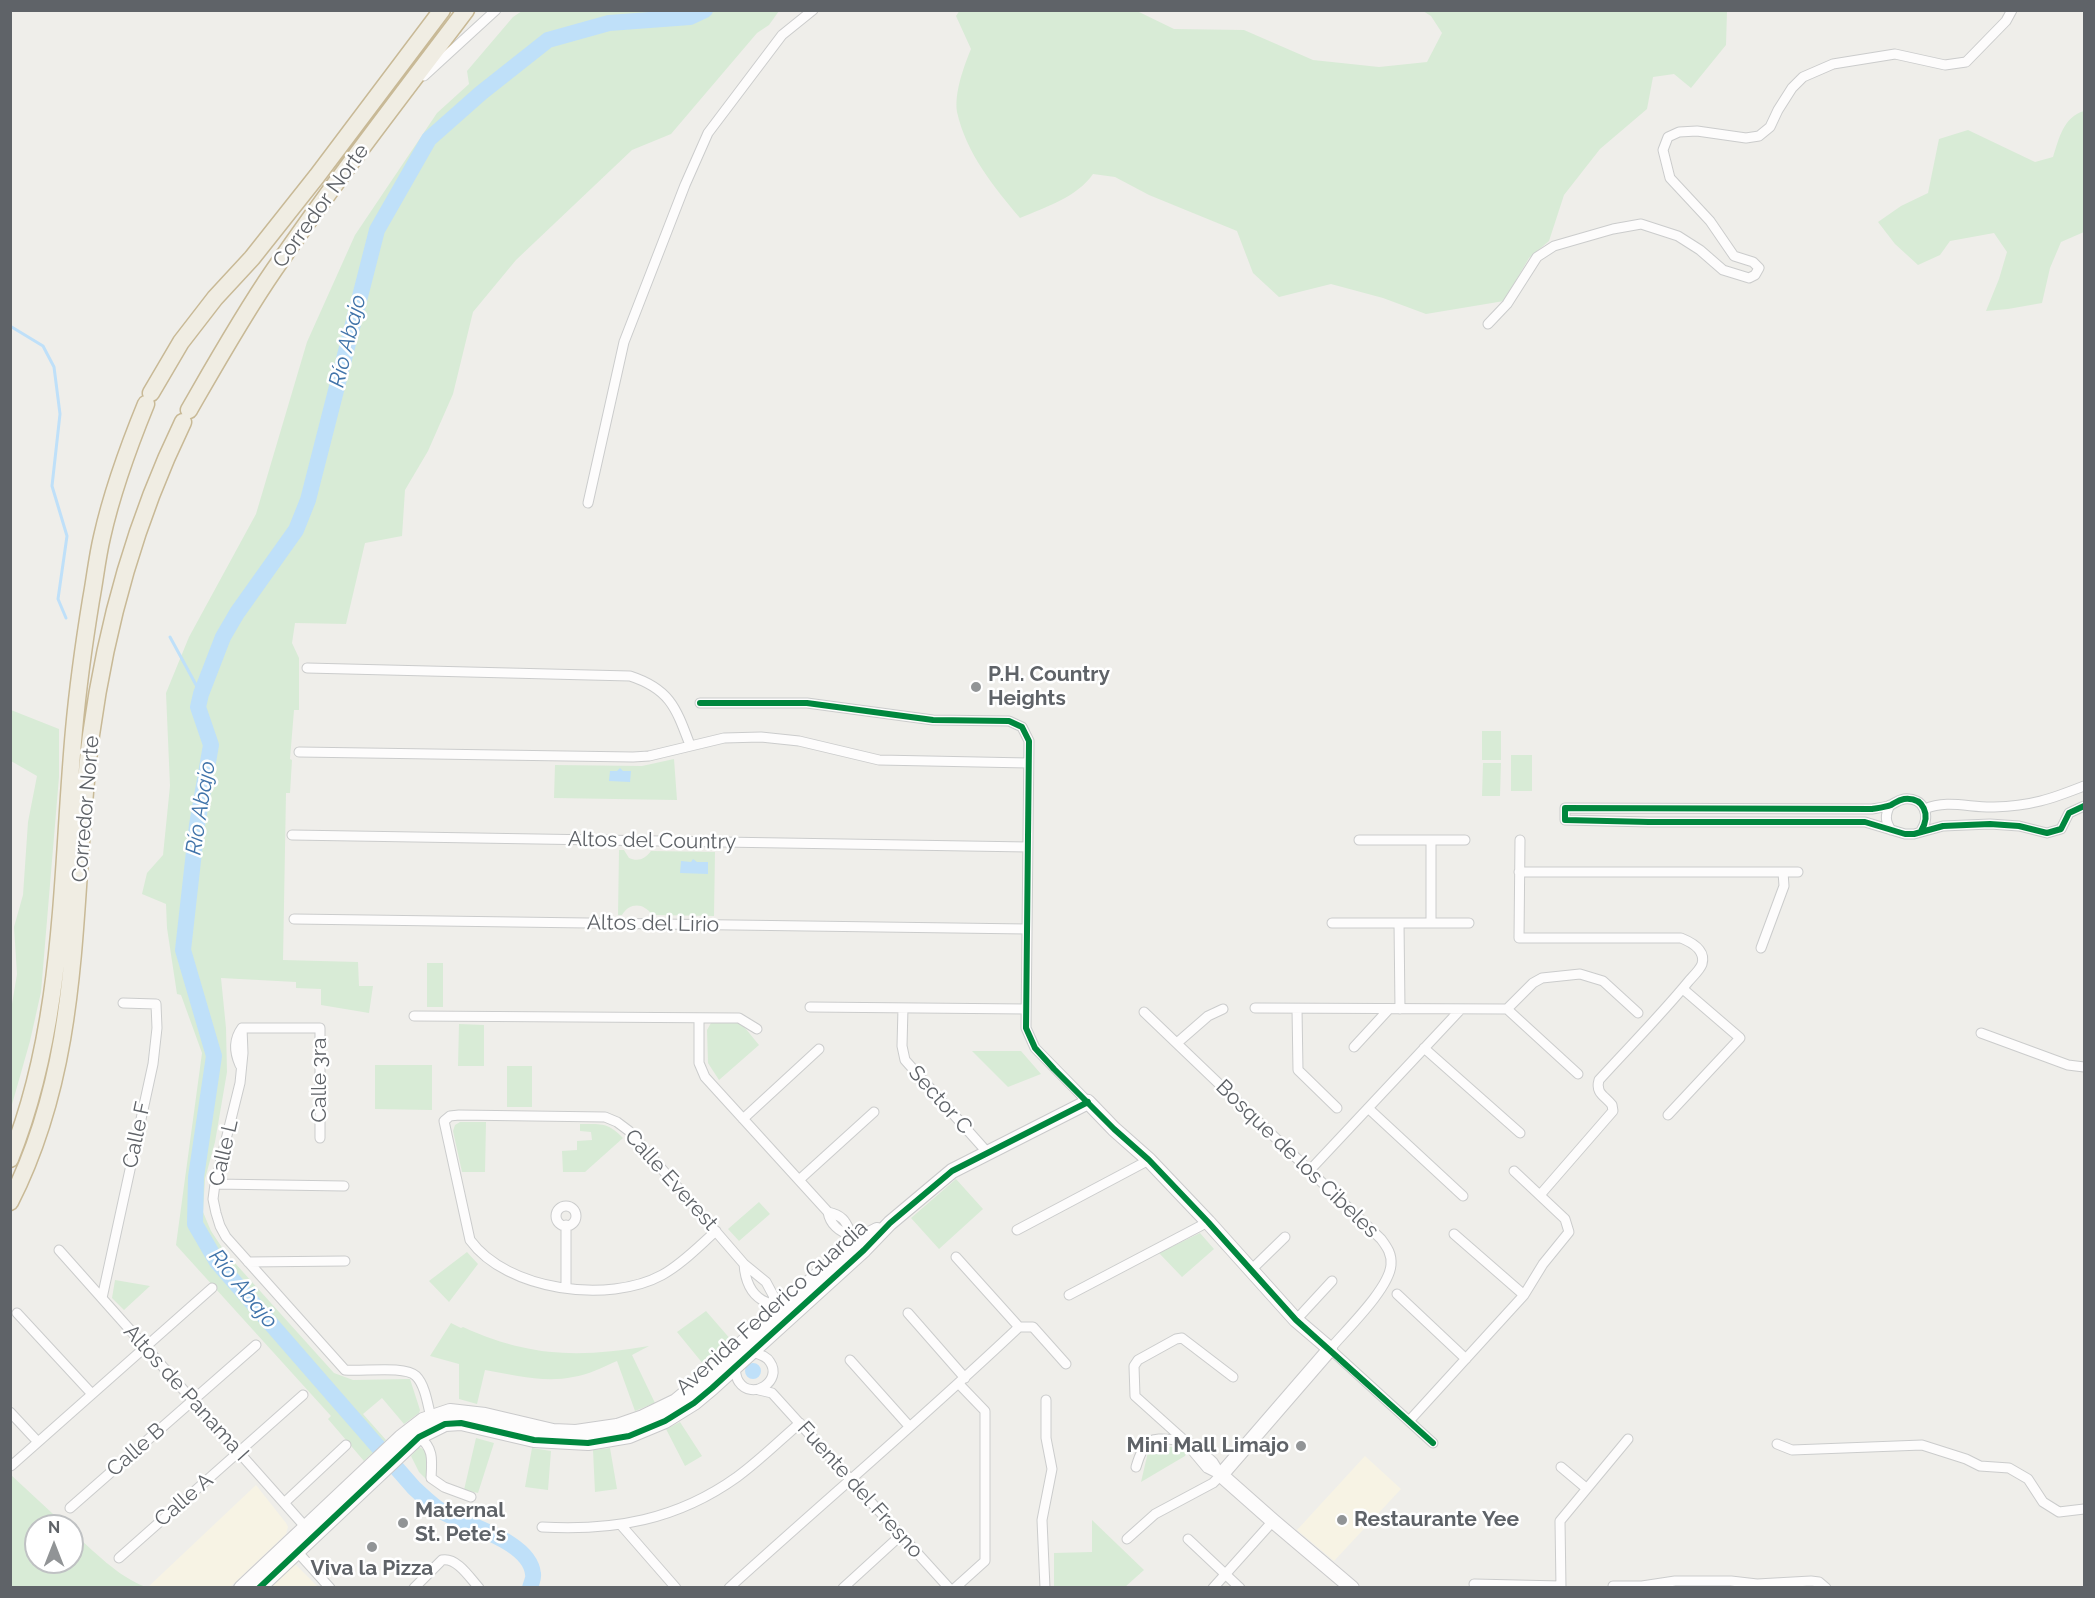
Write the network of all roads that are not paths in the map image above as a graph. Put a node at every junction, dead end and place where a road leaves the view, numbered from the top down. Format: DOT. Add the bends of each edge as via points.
graph roads {
  1 [pos="442,10"];
  2 [pos="466,10"];
  3 [pos="496,10"];
  4 [pos="813,10"];
  5 [pos="2012,10"];
  6 [pos="400,98"];
  7 [pos="1488,324"];
  8 [pos="588,503"];
  9 [pos="308,668"];
  10 [pos="700,703"];
  11 [pos="690,745"];
  12 [pos="299,752"];
  13 [pos="1028,763"];
  14 [pos="2084,788"];
  15 [pos="2062,795"];
  16 [pos="1890,805"];
  17 [pos="2085,806"];
  18 [pos="1802,808"];
  19 [pos="1725,809"];
  20 [pos="1926,809"];
  21 [pos="1648,810"];
  22 [pos="2069,813"];
  23 [pos="1649,822"];
  24 [pos="1725,823"];
  25 [pos="1801,823"];
  26 [pos="1891,830"];
  27 [pos="1921,831"];
  28 [pos="292,836"];
  29 [pos="1359,840"];
  30 [pos="1431,840"];
  31 [pos="1465,840"];
  32 [pos="1520,840"];
  33 [pos="1028,847"];
  34 [pos="1519,872"];
  35 [pos="1783,872"];
  36 [pos="1798,872"];
  37 [pos="294,919"];
  38 [pos="1332,923"];
  39 [pos="1400,923"];
  40 [pos="1431,923"];
  41 [pos="1468,923"];
  42 [pos="1027,929"];
  43 [pos="1761,948"];
  44 [pos="1683,989"];
  45 [pos="123,1003"];
  46 [pos="810,1007"];
  47 [pos="903,1008"];
  48 [pos="1255,1008"];
  49 [pos="1026,1009"];
  50 [pos="1223,1009"];
  51 [pos="1297,1009"];
  52 [pos="1389,1009"];
  53 [pos="1400,1009"];
  54 [pos="1431,1009"];
  55 [pos="1461,1009"];
  56 [pos="1506,1009"];
  57 [pos="1144,1012"];
  58 [pos="1638,1013"];
  59 [pos="414,1017"];
  60 [pos="699,1018"];
  61 [pos="1449,1021"];
  62 [pos="242,1028"];
  63 [pos="758,1029"];
  64 [pos="1982,1033"];
  65 [pos="1178,1043"];
  66 [pos="1354,1047"];
  67 [pos="1424,1048"];
  68 [pos="819,1049"];
  69 [pos="2085,1067"];
  70 [pos="1578,1074"];
  71 [pos="1088,1102"];
  72 [pos="1337,1108"];
  73 [pos="1368,1108"];
  74 [pos="874,1112"];
  75 [pos="1668,1115"];
  76 [pos="743,1119"];
  77 [pos="1520,1132"];
  78 [pos="320,1138"];
  79 [pos="987,1152"];
  80 [pos="10,1159"];
  81 [pos="1149,1160"];
  82 [pos="1310,1170"];
  83 [pos="1514,1171"];
  84 [pos="799,1180"];
  85 [pos="215,1184"];
  86 [pos="345,1186"];
  87 [pos="1540,1195"];
  88 [pos="1463,1196"];
  89 [pos="10,1202"];
  90 [pos="1208,1222"];
  91 [pos="566,1225"];
  92 [pos="1017,1230"];
  93 [pos="716,1231"];
  94 [pos="1454,1234"];
  95 [pos="1285,1237"];
  96 [pos="857,1242"];
  97 [pos="59,1250"];
  98 [pos="956,1257"];
  99 [pos="345,1261"];
  100 [pos="248,1262"];
  101 [pos="278,1262"];
  102 [pos="744,1264"];
  103 [pos="1250,1270"];
  104 [pos="1332,1281"];
  105 [pos="267,1284"];
  106 [pos="212,1288"];
  107 [pos="566,1288"];
  108 [pos="1398,1294"];
  109 [pos="1069,1295"];
  110 [pos="1524,1295"];
  111 [pos="102,1298"];
  112 [pos="780,1311"];
  113 [pos="17,1313"];
  114 [pos="908,1313"];
  115 [pos="1296,1320"];
  116 [pos="1019,1327"];
  117 [pos="256,1345"];
  118 [pos="145,1347"];
  119 [pos="747,1347"];
  120 [pos="1330,1348"];
  121 [pos="1466,1359"];
  122 [pos="850,1360"];
  123 [pos="731,1361"];
  124 [pos="1066,1364"];
  125 [pos="1233,1377"];
  126 [pos="771,1379"];
  127 [pos="962,1381"];
  128 [pos="759,1390"];
  129 [pos="772,1393"];
  130 [pos="92,1394"];
  131 [pos="303,1395"];
  132 [pos="193,1400"];
  133 [pos="1046,1400"];
  134 [pos="10,1412"];
  135 [pos="1409,1421"];
  136 [pos="432,1422"];
  137 [pos="800,1423"];
  138 [pos="909,1426"];
  139 [pos="1628,1439"];
  140 [pos="410,1440"];
  141 [pos="1184,1440"];
  142 [pos="38,1442"];
  143 [pos="1433,1443"];
  144 [pos="1778,1444"];
  145 [pos="346,1445"];
  146 [pos="239,1452"];
  147 [pos="11,1466"];
  148 [pos="1136,1467"];
  149 [pos="1561,1467"];
  150 [pos="1221,1475"];
  151 [pos="850,1479"];
  152 [pos="1586,1488"];
  153 [pos="471,1497"];
  154 [pos="284,1503"];
  155 [pos="70,1508"];
  156 [pos="2085,1509"];
  157 [pos="1273,1521"];
  158 [pos="621,1525"];
  159 [pos="542,1527"];
  160 [pos="309,1531"];
  161 [pos="901,1535"];
  162 [pos="1127,1539"];
  163 [pos="1188,1539"];
  164 [pos="293,1547"];
  165 [pos="119,1558"];
  166 [pos="1225,1574"];
  167 [pos="1474,1584"];
  168 [pos="1613,1586"];
  169 [pos="241,1587"];
  170 [pos="259,1587"];
  171 [pos="330,1587"];
  172 [pos="414,1587"];
  173 [pos="479,1587"];
  174 [pos="676,1587"];
  175 [pos="729,1587"];
  176 [pos="843,1587"];
  177 [pos="949,1587"];
  178 [pos="955,1587"];
  179 [pos="1045,1587"];
  180 [pos="1213,1587"];
  181 [pos="1240,1587"];
  182 [pos="1352,1587"];
  183 [pos="1561,1587"];
  184 [pos="1826,1587"];
  1 -- 80 [label="highway, Corredor Norte" via="310,185 215,298 148,398 101,538 79,677 60,930 49,1011 37,1077"];
  2 -- 6 [label="highway, Corredor Norte"];
  3 -- 6 [label="street"];
  4 -- 8 [label="street" via="782,35 708,133 624,342"];
  5 -- 7 [label="street" via="1966,62 1945,65 1895,54 1833,64 1803,77 1791,88 1770,127 1760,136 1746,138 1697,131 1668,137 1663,150 1670,178 1710,221 1734,256 1759,268 1755,275 1749,278 1723,270 1678,236 1641,224 1613,229 1554,246 1537,257 1507,304"];
  6 -- 89 [label="highway, Corredor Norte" via="272,272 216,362 186,416 141,520 116,600 91,736 76,931 55,1082"];
  9 -- 11 [label="street" via="630,676 650,682 669,699"];
  10 -- 13 [label="street" via="807,703 933,720 1010,721 1022,727 1029,741"];
  11 -- 12 [label="street" via="633,757"];
  11 -- 13 [label="street" via="724,738 761,737 799,741 879,760"];
  13 -- 33 [label="street"];
  14 -- 15 [label="street"];
  15 -- 20 [label="street" via="2035,804 1937,804"];
  15 -- 22 [label="street"];
  16 -- 18 [label="street" via="1872,809"];
  16 -- 20 [label="street" via="1913,800"];
  16 -- 26 [label="street" via="1886,820"];
  17 -- 22 [label="street"];
  18 -- 19 [label="street"];
  18 -- 25 [label="street"];
  19 -- 21 [label="street"];
  19 -- 24 [label="street"];
  20 -- 27 [label="street" via="1927,819"];
  21 -- 23 [label="street"];
  21 -- 23 [label="street" via="1565,808 1565,820"];
  22 -- 27 [label="street" via="2061,829 2047,833 1990,824"];
  23 -- 24 [label="street"];
  24 -- 25 [label="street"];
  25 -- 26 [label="street" via="1865,822"];
  26 -- 27 [label="street" via="1905,834"];
  28 -- 33 [label="street, Altos del Country"];
  29 -- 30 [label="street"];
  30 -- 31 [label="street"];
  30 -- 40 [label="street"];
  32 -- 34 [label="street"];
  33 -- 42 [label="street"];
  34 -- 35 [label="street"];
  34 -- 44 [label="street" via="1519,938 1681,938 1699,949 1702,957 1702,965"];
  35 -- 36 [label="street"];
  35 -- 43 [label="street" via="1784,886"];
  37 -- 42 [label="street, Altos del Lirio"];
  38 -- 39 [label="street"];
  39 -- 40 [label="street"];
  39 -- 53 [label="street"];
  40 -- 41 [label="street"];
  42 -- 49 [label="street"];
  44 -- 75 [label="street" via="1740,1038"];
  44 -- 87 [label="street" via="1599,1080 1599,1093 1613,1111"];
  45 -- 111 [label="street, Calle F" via="156,1004 157,1028 153,1064"];
  46 -- 47 [label="street"];
  47 -- 49 [label="street"];
  47 -- 79 [label="street, Sector C" via="905,1060"];
  48 -- 51 [label="street"];
  49 -- 71 [label="street" via="1026,1028 1035,1048"];
  50 -- 65 [label="street"];
  51 -- 52 [label="street"];
  51 -- 72 [label="street" via="1298,1071"];
  52 -- 53 [label="street"];
  52 -- 66 [label="street"];
  53 -- 54 [label="street"];
  54 -- 55 [label="street"];
  54 -- 61 [label="street"];
  55 -- 56 [label="street"];
  55 -- 61 [label="street"];
  56 -- 58 [label="street" via="1542,978 1580,974 1602,981"];
  56 -- 70 [label="street"];
  57 -- 65 [label="street, Bosque de los Cibeles"];
  59 -- 60 [label="street"];
  60 -- 63 [label="street" via="739,1018"];
  60 -- 76 [label="street" via="699,1063 705,1077"];
  61 -- 67 [label="street"];
  62 -- 78 [label="street, Calle 3ra" via="320,1028"];
  62 -- 85 [label="street, Calle L" via="241,1070"];
  64 -- 69 [label="street" via="2068,1065"];
  65 -- 82 [label="street, Bosque de los Cibeles"];
  67 -- 73 [label="street"];
  67 -- 77 [label="street"];
  68 -- 76 [label="street"];
  71 -- 79 [label="street, Avenida Federico Guardia"];
  71 -- 81 [label="street"];
  73 -- 82 [label="street"];
  73 -- 88 [label="street"];
  74 -- 84 [label="street"];
  76 -- 84 [label="street"];
  79 -- 96 [label="street, Avenida Federico Guardia" via="952,1171 890,1223"];
  81 -- 90 [label="street"];
  81 -- 92 [label="street"];
  82 -- 120 [label="street, Bosque de los Cibeles" via="1390,1252 1391,1266 1376,1296"];
  83 -- 87 [label="street"];
  84 -- 96 [label="street" via="828,1212 835,1226"];
  85 -- 86 [label="street"];
  85 -- 100 [label="street, Calle L" via="213,1199 220,1226"];
  87 -- 110 [label="street" via="1565,1219 1569,1232"];
  90 -- 103 [label="street"];
  90 -- 109 [label="street"];
  91 -- 107 [label="street"];
  93 -- 102 [label="street, Calle Everest"];
  93 -- 107 [label="street" via="662,1275 629,1286 599,1290"];
  93 -- 107 [label="street, Calle Everest" via="617,1122 605,1117 450,1116 444,1121 470,1240 479,1252 510,1272"];
  94 -- 110 [label="street"];
  95 -- 103 [label="street"];
  96 -- 112 [label="street, Avenida Federico Guardia"];
  97 -- 111 [label="street, Altos de Panama I"];
  98 -- 116 [label="street"];
  99 -- 101 [label="street"];
  100 -- 101 [label="street"];
  100 -- 105 [label="street, Calle L"];
  101 -- 105 [label="street" via="268,1270"];
  102 -- 112 [label="street, Calle Everest" via="766,1282"];
  102 -- 112 [label="street, Calle Everest" via="745,1278 752,1291"];
  103 -- 115 [label="street"];
  104 -- 115 [label="street"];
  105 -- 136 [label="street, Calle L" via="345,1370 408,1371 415,1376"];
  106 -- 118 [label="street"];
  108 -- 121 [label="street"];
  110 -- 121 [label="street"];
  111 -- 118 [label="street, Altos de Panama I"];
  112 -- 119 [label="street, Avenida Federico Guardia"];
  113 -- 130 [label="street"];
  114 -- 127 [label="street"];
  115 -- 120 [label="street"];
  116 -- 124 [label="street" via="1033,1327"];
  116 -- 127 [label="street"];
  117 -- 132 [label="street, Calle B"];
  118 -- 130 [label="street"];
  118 -- 132 [label="street, Altos de Panama I"];
  119 -- 123 [label="street, Avenida Federico Guardia"];
  119 -- 126 [label="street" via="770,1362"];
  120 -- 135 [label="street"];
  120 -- 150 [label="street"];
  121 -- 135 [label="street"];
  122 -- 138 [label="street"];
  123 -- 128 [label="street" via="743,1387"];
  123 -- 136 [label="street, Avenida Federico Guardia" via="676,1401 602,1436 553,1431 463,1411 450,1411"];
  125 -- 141 [label="street" via="1182,1338 1138,1360 1134,1366 1135,1396"];
  126 -- 128 [label="street"];
  126 -- 129 [label="street"];
  127 -- 138 [label="street"];
  127 -- 178 [label="street" via="985,1411 985,1561"];
  128 -- 129 [label="street"];
  129 -- 137 [label="street, Fuente del Fresno"];
  130 -- 142 [label="street"];
  131 -- 146 [label="street, Calle A"];
  132 -- 146 [label="street, Altos de Panama I"];
  132 -- 155 [label="street, Calle B"];
  133 -- 179 [label="street" via="1046,1438 1052,1469 1042,1520"];
  134 -- 142 [label="street"];
  135 -- 143 [label="street"];
  136 -- 140 [label="street, Avenida Federico Guardia" via="415,1425"];
  137 -- 151 [label="street, Fuente del Fresno"];
  137 -- 158 [label="street" via="737,1477 706,1496 663,1515"];
  138 -- 151 [label="street"];
  139 -- 152 [label="street"];
  140 -- 153 [label="street" via="424,1441 432,1454 431,1478"];
  140 -- 160 [label="street, Avenida Federico Guardia"];
  141 -- 148 [label="street" via="1155,1439 1146,1443"];
  141 -- 150 [label="street" via="1207,1468"];
  142 -- 147 [label="street"];
  144 -- 156 [label="street" via="1792,1450 1922,1445 1980,1466 2009,1468 2028,1479 2043,1502 2060,1512"];
  145 -- 154 [label="street"];
  146 -- 154 [label="street, Altos de Panama I"];
  146 -- 165 [label="street, Calle A"];
  149 -- 152 [label="street"];
  150 -- 157 [label="street"];
  150 -- 162 [label="street" via="1155,1514"];
  151 -- 161 [label="street, Fuente del Fresno"];
  151 -- 175 [label="street"];
  152 -- 183 [label="street" via="1560,1521"];
  154 -- 160 [label="street, Altos de Panama I"];
  157 -- 166 [label="street"];
  157 -- 182 [label="street"];
  158 -- 159 [label="street"];
  158 -- 174 [label="street"];
  160 -- 164 [label="street, Avenida Federico Guardia"];
  161 -- 176 [label="street"];
  161 -- 177 [label="street, Fuente del Fresno"];
  163 -- 166 [label="street"];
  164 -- 169 [label="street, Avenida Federico Guardia"];
  164 -- 170 [label="street, Avenida Federico Guardia"];
  164 -- 171 [label="street"];
  166 -- 180 [label="street"];
  166 -- 181 [label="street"];
  167 -- 183 [label="street"];
  168 -- 184 [label="street" via="1675,1581 1811,1581"];
  172 -- 173 [label="street" via="447,1559 454,1561"];
}
